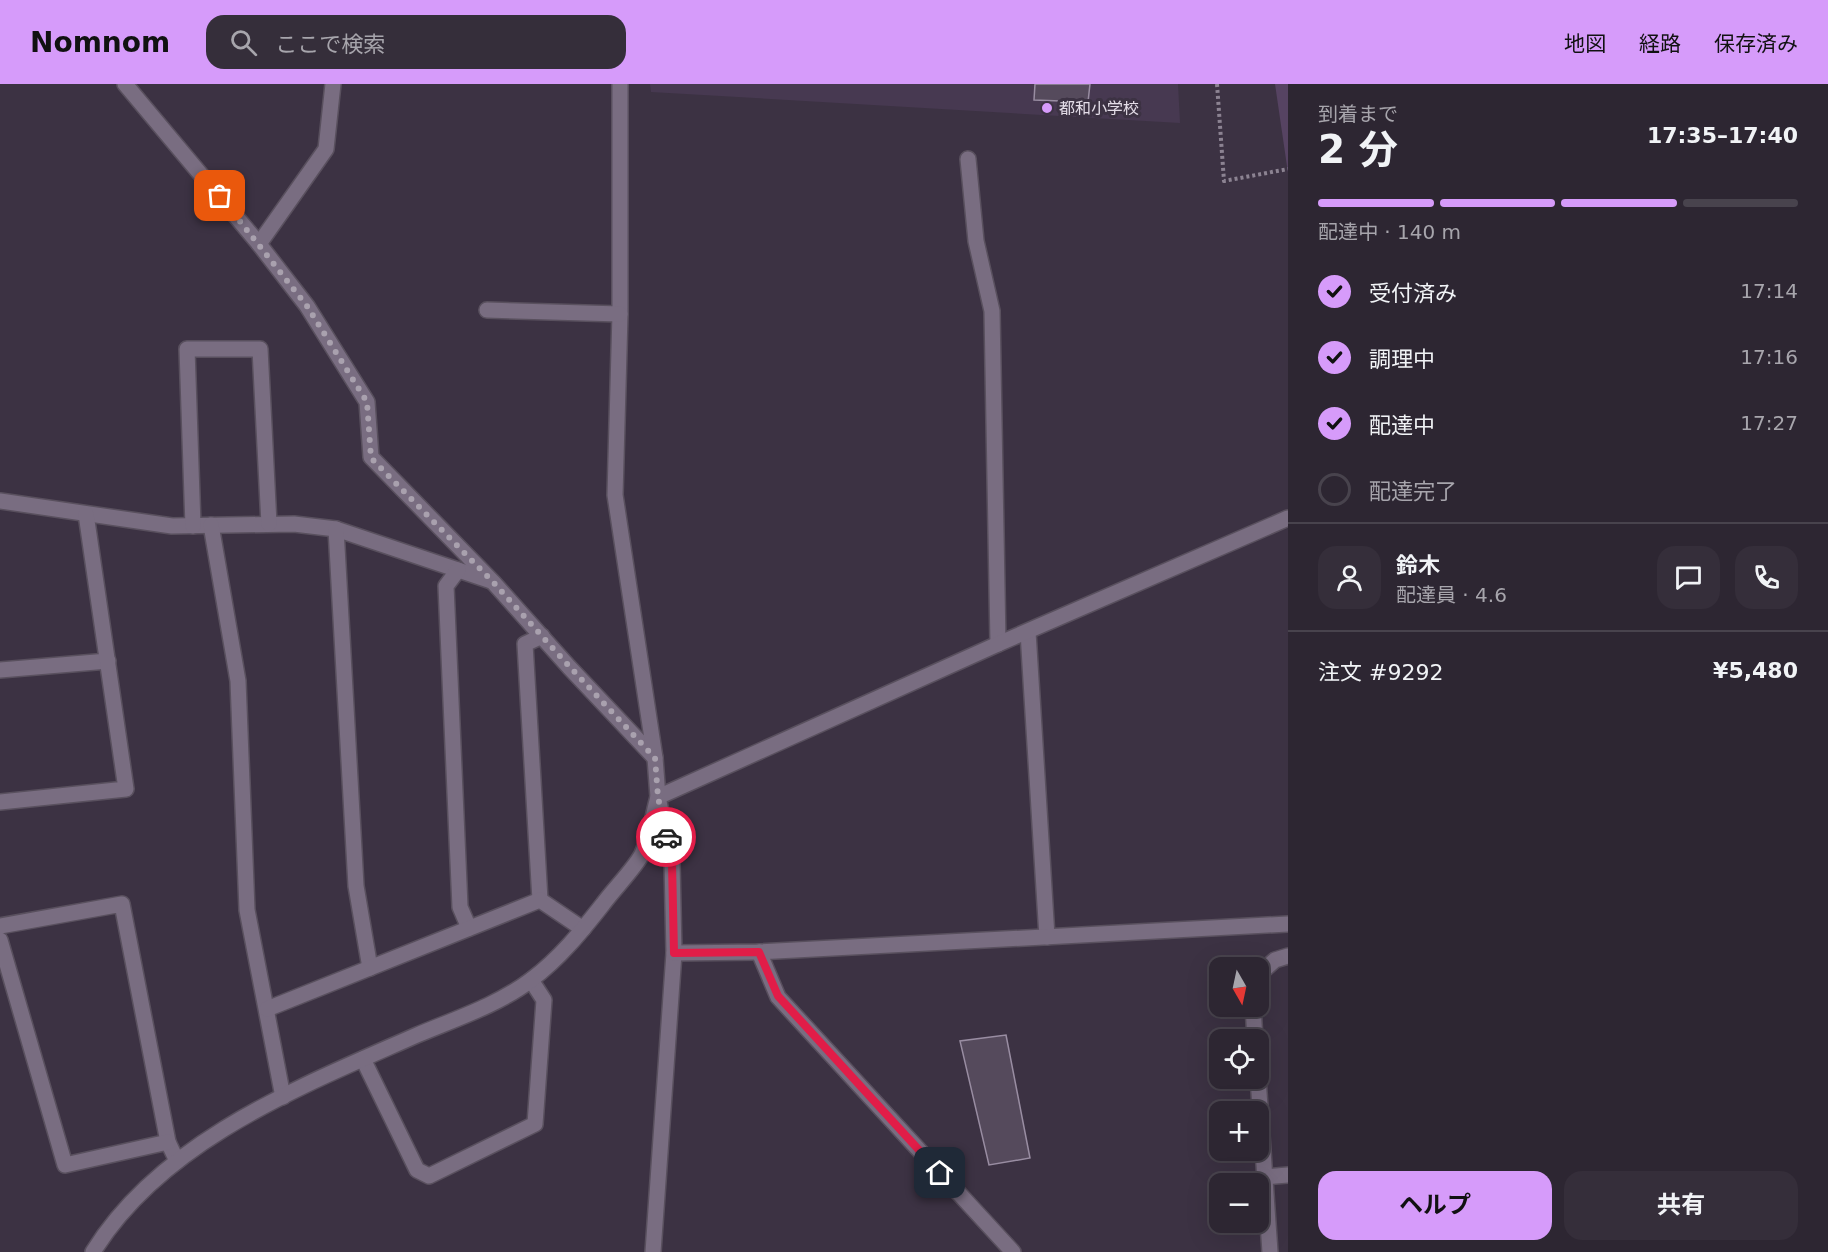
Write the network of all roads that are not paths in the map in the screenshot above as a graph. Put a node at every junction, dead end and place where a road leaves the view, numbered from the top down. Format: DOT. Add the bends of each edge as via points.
graph roads {
  1 [pos="125,84"];
  2 [pos="333,84"];
  3 [pos="620,84"];
  4 [pos="968,159"];
  5 [pos="259,244"];
  6 [pos="487,309"];
  7 [pos="620,314"];
  8 [pos="0,501"];
  9 [pos="86,514"];
  10 [pos="1288,518"];
  11 [pos="269,524"];
  12 [pos="211,525"];
  13 [pos="194,526"];
  14 [pos="336,529"];
  15 [pos="458,570"];
  16 [pos="493,582"];
  17 [pos="1028,632"];
  18 [pos="542,636"];
  19 [pos="998,644"];
  20 [pos="108,662"];
  21 [pos="0,670"];
  22 [pos="655,758"];
  23 [pos="658,797"];
  24 [pos="0,802"];
  25 [pos="540,900"];
  26 [pos="1288,924"];
  27 [pos="0,926"];
  28 [pos="469,928"];
  29 [pos="583,928"];
  30 [pos="1047,937"];
  31 [pos="0,940"];
  32 [pos="759,952"];
  33 [pos="674,953"];
  34 [pos="1288,957"];
  35 [pos="1269,965"];
  36 [pos="370,968"];
  37 [pos="531,980"];
  38 [pos="267,1009"];
  39 [pos="363,1059"];
  40 [pos="1259,1089"];
  41 [pos="283,1097"];
  42 [pos="168,1142"];
  43 [pos="177,1161"];
  44 [pos="1265,1173"];
  45 [pos="1288,1175"];
  46 [pos="1269,1177"];
  47 [pos="1269,1233"];
  48 [pos="93,1252"];
  49 [pos="653,1252"];
  50 [pos="1013,1252"];
  51 [pos="1270,1252"];
  1 -- 5 [label="street"];
  2 -- 5 [label="street" via="326,149"];
  3 -- 7 [label="street"];
  4 -- 19 [label="street" via="976,241 992,311"];
  5 -- 16 [label="street" via="307,306 367,402 371,458"];
  6 -- 7 [label="street"];
  7 -- 22 [label="street" via="615,495"];
  8 -- 9 [label="street"];
  9 -- 13 [label="street"];
  9 -- 20 [label="street"];
  10 -- 17 [label="street"];
  11 -- 12 [label="street"];
  11 -- 13 [label="street" via="260,349 187,349"];
  11 -- 14 [label="street"];
  12 -- 13 [label="street"];
  12 -- 38 [label="street" via="238,681 247,910"];
  14 -- 15 [label="street"];
  14 -- 36 [label="street" via="356,886"];
  15 -- 16 [label="street"];
  15 -- 28 [label="street" via="446,586 460,907"];
  16 -- 18 [label="street"];
  17 -- 19 [label="street"];
  17 -- 30 [label="street"];
  18 -- 22 [label="street"];
  18 -- 25 [label="street" via="525,644"];
  19 -- 23 [label="street"];
  20 -- 21 [label="street"];
  20 -- 24 [label="street" via="126,789"];
  22 -- 23 [label="street"];
  23 -- 29 [label="street" via="641,855"];
  23 -- 33 [label="street" via="672,863"];
  25 -- 28 [label="street"];
  25 -- 29 [label="street"];
  26 -- 30 [label="street"];
  27 -- 42 [label="street" via="122,904"];
  28 -- 36 [label="street"];
  29 -- 37 [label="street"];
  30 -- 32 [label="street"];
  31 -- 42 [label="street" via="65,1165"];
  32 -- 33 [label="street"];
  32 -- 50 [label="street" via="778,996"];
  33 -- 49 [label="street"];
  34 -- 35 [label="street"];
  36 -- 38 [label="street"];
  37 -- 39 [label="street" via="502,998"];
  37 -- 39 [label="street" via="544,1000 535,1124 429,1176 417,1170"];
  38 -- 41 [label="street"];
  39 -- 41 [label="street"];
  40 -- 44 [label="street"];
  41 -- 43 [label="street" via="192,1148"];
  42 -- 43 [label="street"];
  43 -- 48 [label="street" via="146,1187"];
  45 -- 46 [label="street"];
  47 -- 51 [label="street"];
}
